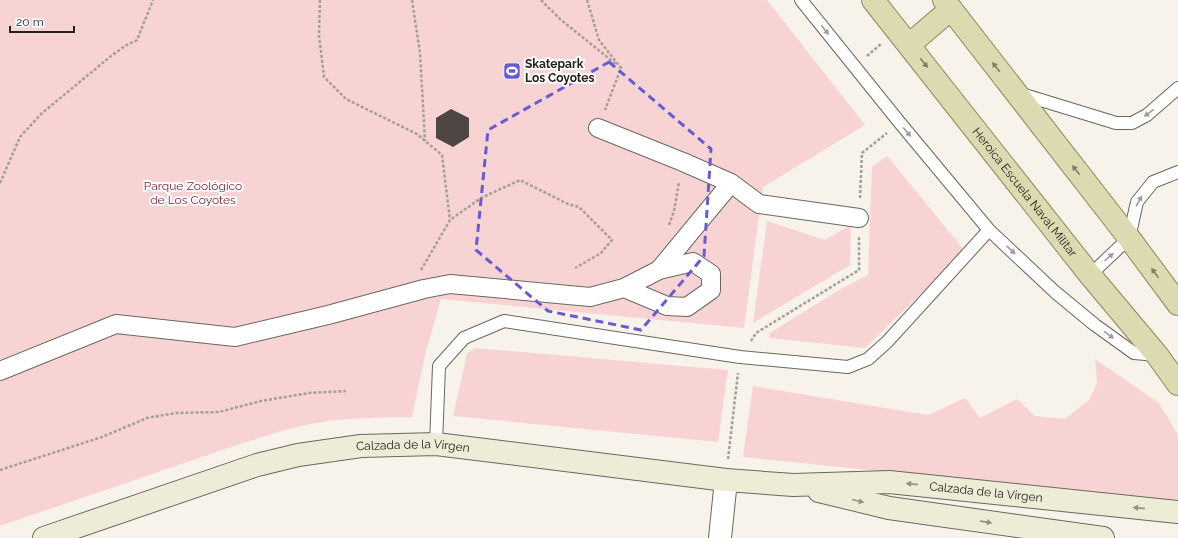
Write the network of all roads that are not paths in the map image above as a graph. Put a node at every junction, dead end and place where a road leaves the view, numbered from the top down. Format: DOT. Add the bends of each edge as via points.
graph roads {
  1 [pos="801,0"];
  2 [pos="873,0"];
  3 [pos="948,4"];
  4 [pos="909,44"];
  5 [pos="1178,88"];
  6 [pos="1016,92"];
  7 [pos="598,128"];
  8 [pos="1178,172"];
  9 [pos="731,183"];
  10 [pos="859,218"];
  11 [pos="989,230"];
  12 [pos="1129,238"];
  13 [pos="659,270"];
  14 [pos="1090,275"];
  15 [pos="624,288"];
  16 [pos="1178,304"];
  17 [pos="1157,355"];
  18 [pos="0,371"];
  19 [pos="1178,384"];
  20 [pos="436,444"];
  21 [pos="726,480"];
  22 [pos="793,485"];
  23 [pos="1178,512"];
  24 [pos="44,538"];
  25 [pos="720,538"];
  26 [pos="1103,538"];
  1 -- 11 [label="lane, one-way"];
  2 -- 4 [label="main road, Heroica Escuela Naval Militar"];
  3 -- 4 [label="main road"];
  6 -- 3 [label="main road, one-way"];
  4 -- 14 [label="main road, Heroica Escuela Naval Militar, one-way"];
  5 -- 6 [label="lane, one-way" via="1147,115 1132,123 1116,123"];
  12 -- 6 [label="main road, one-way"];
  7 -- 9 [label="street"];
  12 -- 8 [label="lane, one-way" via="1137,202 1152,182"];
  9 -- 10 [label="street" via="759,204"];
  9 -- 13 [label="street"];
  11 -- 17 [label="lane, one-way" via="1055,292 1095,325 1134,353"];
  11 -- 20 [label="lane" via="888,342 868,360 848,367 740,357 504,321 464,338 439,366"];
  14 -- 12 [label="lane, one-way"];
  16 -- 12 [label="main road, one-way"];
  13 -- 15 [label="street"];
  13 -- 15 [label="street" via="693,262 711,274 711,290 687,307 667,306"];
  14 -- 17 [label="main road, Heroica Escuela Naval Militar"];
  15 -- 18 [label="street" via="590,297 450,284 235,337 116,324"];
  17 -- 19 [label="main road, Heroica Escuela Naval Militar"];
  20 -- 21 [label="main road, Calzada de la Virgen"];
  20 -- 24 [label="main road, Calzada de la Virgen" via="362,446 257,465"];
  21 -- 22 [label="main road, Calzada de la Virgen"];
  21 -- 25 [label="street"];
  23 -- 22 [label="main road, Calzada de la Virgen, one-way" via="889,482"];
  22 -- 26 [label="main road, Calzada de la Virgen, one-way" via="889,508"];
}
